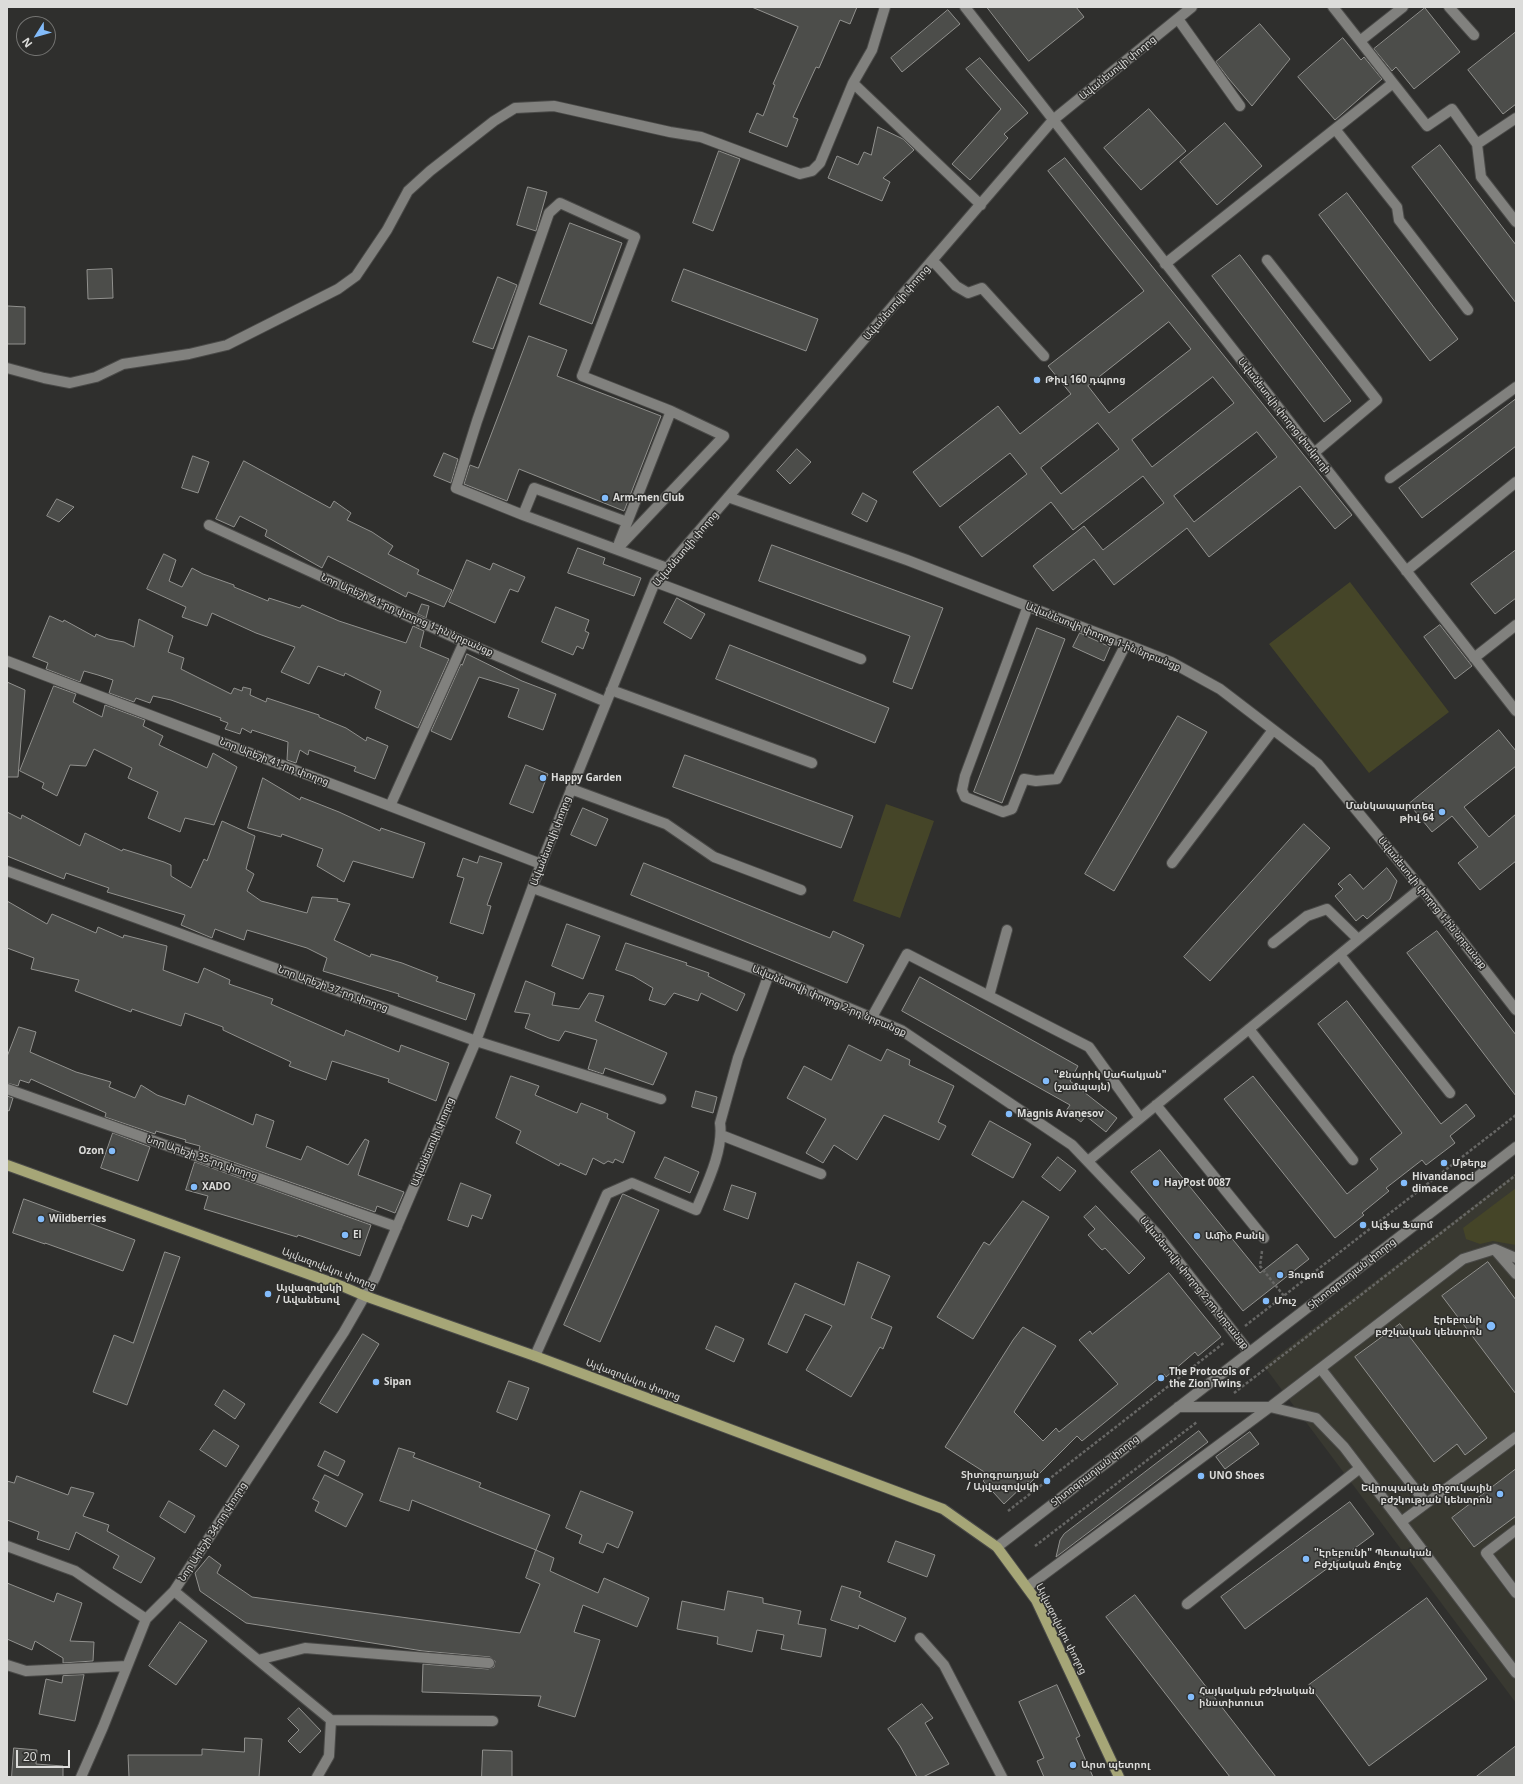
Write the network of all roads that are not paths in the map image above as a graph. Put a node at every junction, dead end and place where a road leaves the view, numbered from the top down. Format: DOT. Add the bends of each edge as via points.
graph roads {
  1 [pos="885,7"];
  2 [pos="965,7"];
  3 [pos="1192,7"];
  4 [pos="1333,7"];
  5 [pos="1403,7"];
  6 [pos="1449,7"];
  7 [pos="1178,19"];
  8 [pos="1474,35"];
  9 [pos="1360,41"];
  10 [pos="853,83"];
  11 [pos="1393,83"];
  12 [pos="1240,106"];
  13 [pos="1516,118"];
  14 [pos="1053,120"];
  15 [pos="1335,129"];
  16 [pos="1477,144"];
  17 [pos="982,205"];
  18 [pos="1516,222"];
  19 [pos="1267,260"];
  20 [pos="933,261"];
  21 [pos="1165,264"];
  22 [pos="1468,310"];
  23 [pos="1044,356"];
  24 [pos="7,368"];
  25 [pos="1516,388"];
  26 [pos="671,411"];
  27 [pos="1314,453"];
  28 [pos="1390,478"];
  29 [pos="1516,482"];
  30 [pos="728,497"];
  31 [pos="523,515"];
  32 [pos="627,522"];
  33 [pos="209,525"];
  34 [pos="617,549"];
  35 [pos="667,568"];
  36 [pos="1406,571"];
  37 [pos="655,582"];
  38 [pos="1028,606"];
  39 [pos="1516,625"];
  40 [pos="464,642"];
  41 [pos="1126,644"];
  42 [pos="1474,658"];
  43 [pos="861,659"];
  44 [pos="7,661"];
  45 [pos="611,690"];
  46 [pos="606,702"];
  47 [pos="1516,711"];
  48 [pos="1273,730"];
  49 [pos="812,763"];
  50 [pos="571,789"];
  51 [pos="390,806"];
  52 [pos="1172,863"];
  53 [pos="541,864"];
  54 [pos="7,871"];
  55 [pos="533,888"];
  56 [pos="1421,888"];
  57 [pos="801,890"];
  58 [pos="1007,930"];
  59 [pos="1358,939"];
  60 [pos="1273,943"];
  61 [pos="1340,955"];
  62 [pos="769,974"];
  63 [pos="989,996"];
  64 [pos="1516,1010"];
  65 [pos="872,1017"];
  66 [pos="1249,1029"];
  67 [pos="476,1041"];
  68 [pos="7,1089"];
  69 [pos="1450,1093"];
  70 [pos="661,1099"];
  71 [pos="1156,1105"];
  72 [pos="1140,1118"];
  73 [pos="721,1135"];
  74 [pos="1516,1147"];
  75 [pos="1353,1160"];
  76 [pos="1088,1161"];
  77 [pos="7,1165"];
  78 [pos="821,1174"];
  79 [pos="397,1226"];
  80 [pos="1264,1238"];
  81 [pos="1495,1249"];
  82 [pos="1516,1258"];
  83 [pos="1516,1274"];
  84 [pos="365,1296"];
  85 [pos="1250,1352"];
  86 [pos="535,1356"];
  87 [pos="1321,1369"];
  88 [pos="1178,1407"];
  89 [pos="1270,1407"];
  90 [pos="1516,1437"];
  91 [pos="1360,1468"];
  92 [pos="1426,1503"];
  93 [pos="1401,1522"];
  94 [pos="1516,1530"];
  95 [pos="7,1546"];
  96 [pos="997,1547"];
  97 [pos="1027,1587"];
  98 [pos="174,1591"];
  99 [pos="1516,1593"];
  100 [pos="1187,1604"];
  101 [pos="146,1619"];
  102 [pos="920,1638"];
  103 [pos="258,1660"];
  104 [pos="489,1663"];
  105 [pos="7,1665"];
  106 [pos="127,1666"];
  107 [pos="1516,1673"];
  108 [pos="331,1720"];
  109 [pos="493,1721"];
  110 [pos="81,1777"];
  111 [pos="317,1777"];
  112 [pos="1002,1777"];
  113 [pos="1119,1777"];
  1 -- 10 [label="street" via="872,50"];
  2 -- 14 [label="street, Ավանեսովի փողոց փակուղի"];
  3 -- 7 [label="street, Ավանեսովի փողոց"];
  4 -- 9 [label="street"];
  5 -- 9 [label="street"];
  6 -- 8 [label="street"];
  7 -- 12 [label="street"];
  7 -- 14 [label="street, Ավանեսովի փողոց"];
  9 -- 11 [label="street"];
  10 -- 17 [label="street"];
  10 -- 24 [label="street" via="820,163 812,171 800,174 701,137 554,106 515,108 494,121 408,191 387,230 356,276 338,289 227,345 189,354 123,364 96,377 70,383"];
  11 -- 15 [label="street"];
  11 -- 16 [label="street" via="1428,126 1452,109"];
  13 -- 16 [label="street"];
  14 -- 17 [label="street, Ավանեսովի փողոց"];
  14 -- 21 [label="street, Ավանեսովի փողոց փակուղի"];
  15 -- 21 [label="street"];
  15 -- 22 [label="street" via="1397,207 1399,220"];
  16 -- 18 [label="street" via="1481,177"];
  17 -- 20 [label="street, Ավանեսովի փողոց"];
  19 -- 27 [label="street" via="1377,400"];
  20 -- 23 [label="street" via="956,286 968,293 982,288"];
  20 -- 30 [label="street, Ավանեսովի փողոց"];
  21 -- 27 [label="street, Ավանեսովի փողոց փակուղի"];
  25 -- 28 [label="street"];
  26 -- 31 [label="street" via="582,376 635,237 560,203 549,213 456,488"];
  26 -- 32 [label="street"];
  26 -- 34 [label="street" via="724,436"];
  27 -- 36 [label="street, Ավանեսովի փողոց փակուղի"];
  29 -- 36 [label="street"];
  30 -- 35 [label="street, Ավանեսովի փողոց"];
  30 -- 38 [label="street, Ավանեսովի փողոց 1-ին նրբանցք"];
  31 -- 32 [label="street" via="534,488"];
  31 -- 34 [label="street"];
  32 -- 34 [label="street"];
  33 -- 40 [label="street, Նոր Արեշի 41-րդ փողոց 1-ին նրբանցք"];
  34 -- 35 [label="street"];
  35 -- 37 [label="street, Ավանեսովի փողոց"];
  36 -- 42 [label="street, Ավանեսովի փողոց փակուղի"];
  37 -- 43 [label="street"];
  37 -- 45 [label="street, Ավանեսովի փողոց"];
  38 -- 41 [label="street, Ավանեսովի փողոց 1-ին նրբանցք"];
  38 -- 41 [label="street" via="962,790 965,797 1003,812 1012,809 1024,779 1056,779"];
  39 -- 42 [label="street"];
  40 -- 46 [label="street, Նոր Արեշի 41-րդ փողոց 1-ին նրբանցք"];
  40 -- 51 [label="street"];
  41 -- 48 [label="street, Ավանեսովի փողոց 1-ին նրբանցք" via="1171,662 1220,689"];
  42 -- 47 [label="street, Ավանեսովի փողոց փակուղի"];
  44 -- 51 [label="street, Նոր Արեշի 41-րդ փողոց"];
  45 -- 46 [label="street, Ավանեսովի փողոց"];
  45 -- 49 [label="street"];
  46 -- 50 [label="street, Ավանեսովի փողոց"];
  48 -- 52 [label="street"];
  48 -- 56 [label="street, Ավանեսովի փողոց 1-ին նրբանցք" via="1318,764"];
  50 -- 53 [label="street, Ավանեսովի փողոց"];
  50 -- 57 [label="street" via="666,824 714,857"];
  51 -- 53 [label="street, Նոր Արեշի 41-րդ փողոց"];
  53 -- 55 [label="street, Ավանեսովի փողոց"];
  54 -- 67 [label="street, Նոր Արեշի 37-րդ փողոց"];
  55 -- 62 [label="street, Ավանեսովի փողոց 2-րդ նրբանցք"];
  55 -- 67 [label="street, Ավանեսովի փողոց"];
  56 -- 59 [label="street"];
  56 -- 64 [label="street, Ավանեսովի փողոց 1-ին նրբանցք"];
  58 -- 63 [label="street"];
  59 -- 60 [label="street" via="1327,909 1307,916"];
  59 -- 61 [label="street"];
  61 -- 66 [label="street"];
  61 -- 69 [label="street"];
  62 -- 65 [label="street, Ավանեսովի փողոց 2-րդ նրբանցք"];
  62 -- 73 [label="street" via="738,1058 720,1124"];
  63 -- 65 [label="street" via="906,954"];
  63 -- 72 [label="street" via="1089,1047"];
  65 -- 76 [label="street, Ավանեսովի փողոց 2-րդ նրբանցք" via="901,1030 1072,1145"];
  66 -- 71 [label="street"];
  66 -- 75 [label="street"];
  67 -- 70 [label="street, Նոր Արեշի 37-րդ փողոց"];
  67 -- 79 [label="street, Ավանեսովի փողոց"];
  68 -- 79 [label="street, Նոր Արեշի 35-րդ փողոց"];
  71 -- 72 [label="street"];
  71 -- 80 [label="street"];
  72 -- 76 [label="street"];
  73 -- 78 [label="street"];
  73 -- 86 [label="street" via="708,1181 696,1210 632,1183 606,1194"];
  74 -- 85 [label="street, Տիտոգրադյան փողոց"];
  76 -- 85 [label="street, Ավանեսովի փողոց 2-րդ նրբանցք" via="1157,1234"];
  77 -- 84 [label="main road, Այվազովսկու փողոց"];
  79 -- 84 [label="street, Ավանեսովի փողոց"];
  81 -- 82 [label="street"];
  81 -- 83 [label="street"];
  81 -- 87 [label="street" via="1463,1259"];
  84 -- 86 [label="main road, Այվազովսկու փողոց"];
  84 -- 98 [label="street, Նոր Արեշի 34-րդ փողոց" via="340,1339"];
  85 -- 88 [label="street, Տիտոգրադյան փողոց"];
  86 -- 96 [label="main road, Այվազովսկու փողոց" via="943,1510"];
  87 -- 89 [label="street"];
  87 -- 92 [label="street"];
  88 -- 89 [label="street"];
  88 -- 96 [label="street, Տիտոգրադյան փողոց"];
  89 -- 91 [label="street" via="1316,1418"];
  89 -- 97 [label="street"];
  90 -- 92 [label="street"];
  91 -- 93 [label="street"];
  91 -- 100 [label="street"];
  92 -- 93 [label="street"];
  93 -- 107 [label="street"];
  94 -- 99 [label="street" via="1486,1553"];
  95 -- 101 [label="street" via="75,1571"];
  96 -- 97 [label="main road, Այվազովսկու փողոց"];
  97 -- 113 [label="main road, Այվազովսկու փողոց" via="1036,1600"];
  98 -- 101 [label="street, Նոր Արեշի 34-րդ փողոց"];
  98 -- 103 [label="street"];
  101 -- 106 [label="street, Նոր Արեշի 34-րդ փողոց"];
  102 -- 112 [label="street" via="944,1665"];
  103 -- 104 [label="street" via="305,1648"];
  103 -- 108 [label="street"];
  105 -- 106 [label="street" via="26,1671"];
  106 -- 110 [label="street, Նոր Արեշի 34-րդ փողոց"];
  108 -- 109 [label="street"];
  108 -- 111 [label="street" via="329,1756"];
}
